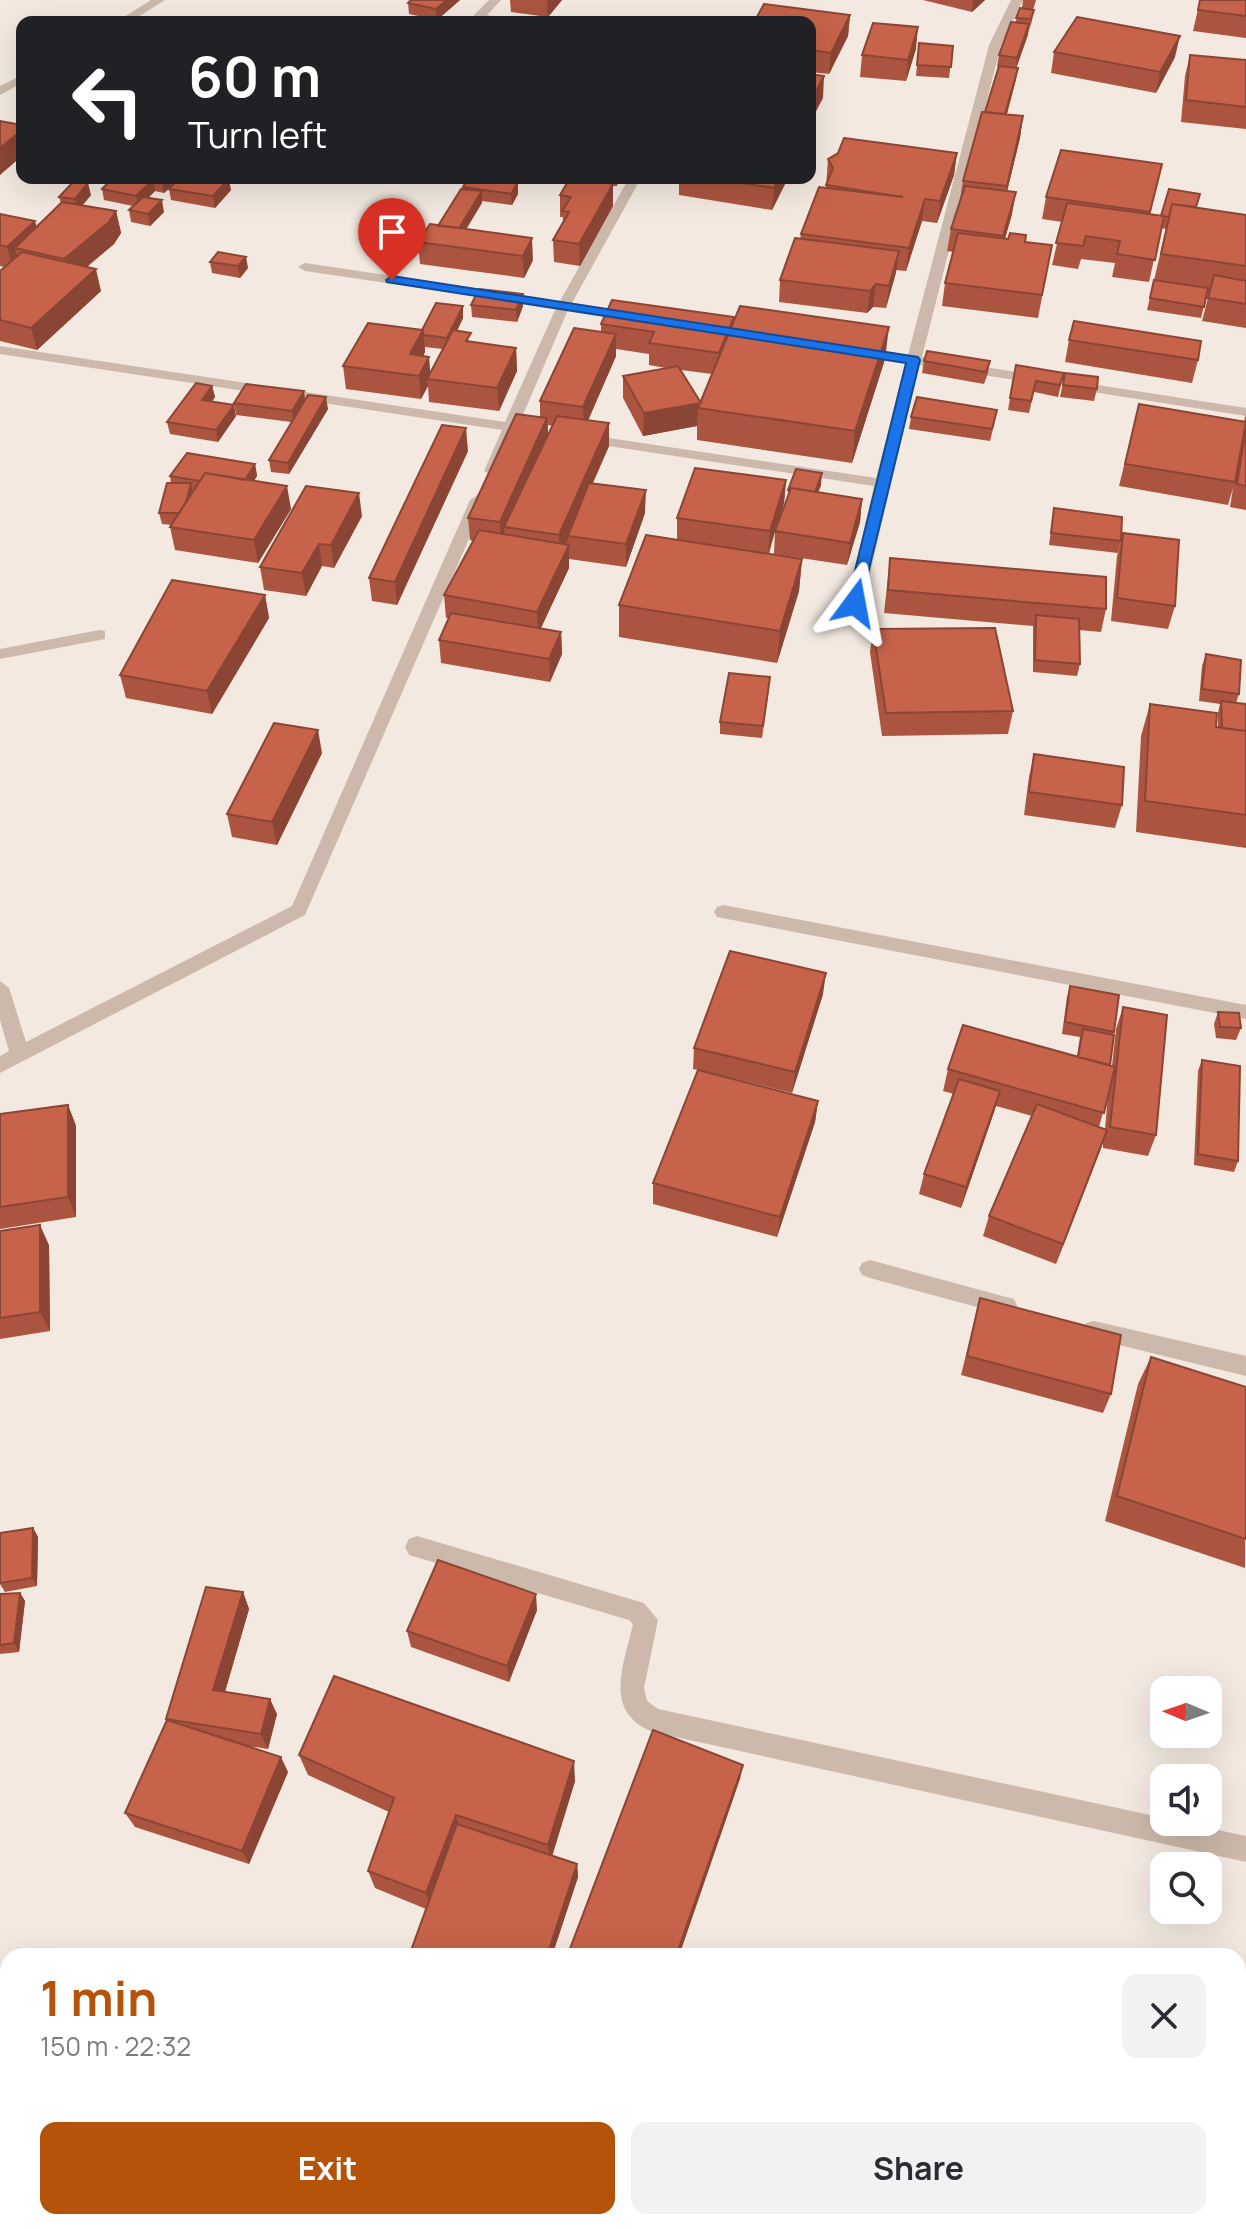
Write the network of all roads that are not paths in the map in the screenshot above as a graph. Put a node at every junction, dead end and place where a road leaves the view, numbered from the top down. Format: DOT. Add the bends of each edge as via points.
graph roads {
  1 [pos="159,0"];
  2 [pos="495,0"];
  3 [pos="1017,0"];
  4 [pos="132,16"];
  5 [pos="479,16"];
  6 [pos="632,184"];
  7 [pos="305,267"];
  8 [pos="564,305"];
  9 [pos="655,319"];
  10 [pos="837,348"];
  11 [pos="0,350"];
  12 [pos="913,360"];
  13 [pos="1246,412"];
  14 [pos="510,427"];
  15 [pos="541,432"];
  16 [pos="572,436"];
  17 [pos="882,483"];
  18 [pos="855,603"];
  19 [pos="99,635"];
  20 [pos="0,654"];
  21 [pos="723,912"];
  22 [pos="0,988"];
  23 [pos="1246,1012"];
  24 [pos="20,1054"];
  25 [pos="0,1065"];
  26 [pos="870,1269"];
  27 [pos="1031,1313"];
  28 [pos="1075,1325"];
  29 [pos="1246,1366"];
  30 [pos="417,1547"];
  31 [pos="1246,1849"];
  1 -- 4 [label="street"];
  2 -- 5 [label="street"];
  3 -- 12 [label="street" via="995,45"];
  6 -- 8 [label="street"];
  7 -- 8 [label="street"];
  8 -- 9 [label="street"];
  8 -- 14 [label="street"];
  10 -- 12 [label="street"];
  11 -- 14 [label="street"];
  12 -- 13 [label="street"];
  12 -- 17 [label="street"];
  14 -- 15 [label="street"];
  14 -- 24 [label="street" via="299,910"];
  16 -- 17 [label="street"];
  17 -- 18 [label="street"];
  19 -- 20 [label="street"];
  21 -- 23 [label="street"];
  22 -- 24 [label="street"];
  24 -- 25 [label="street"];
  26 -- 27 [label="street"];
  28 -- 29 [label="street"];
  30 -- 31 [label="street" via="636,1611 646,1620 632,1688 636,1708 653,1720"];
}
